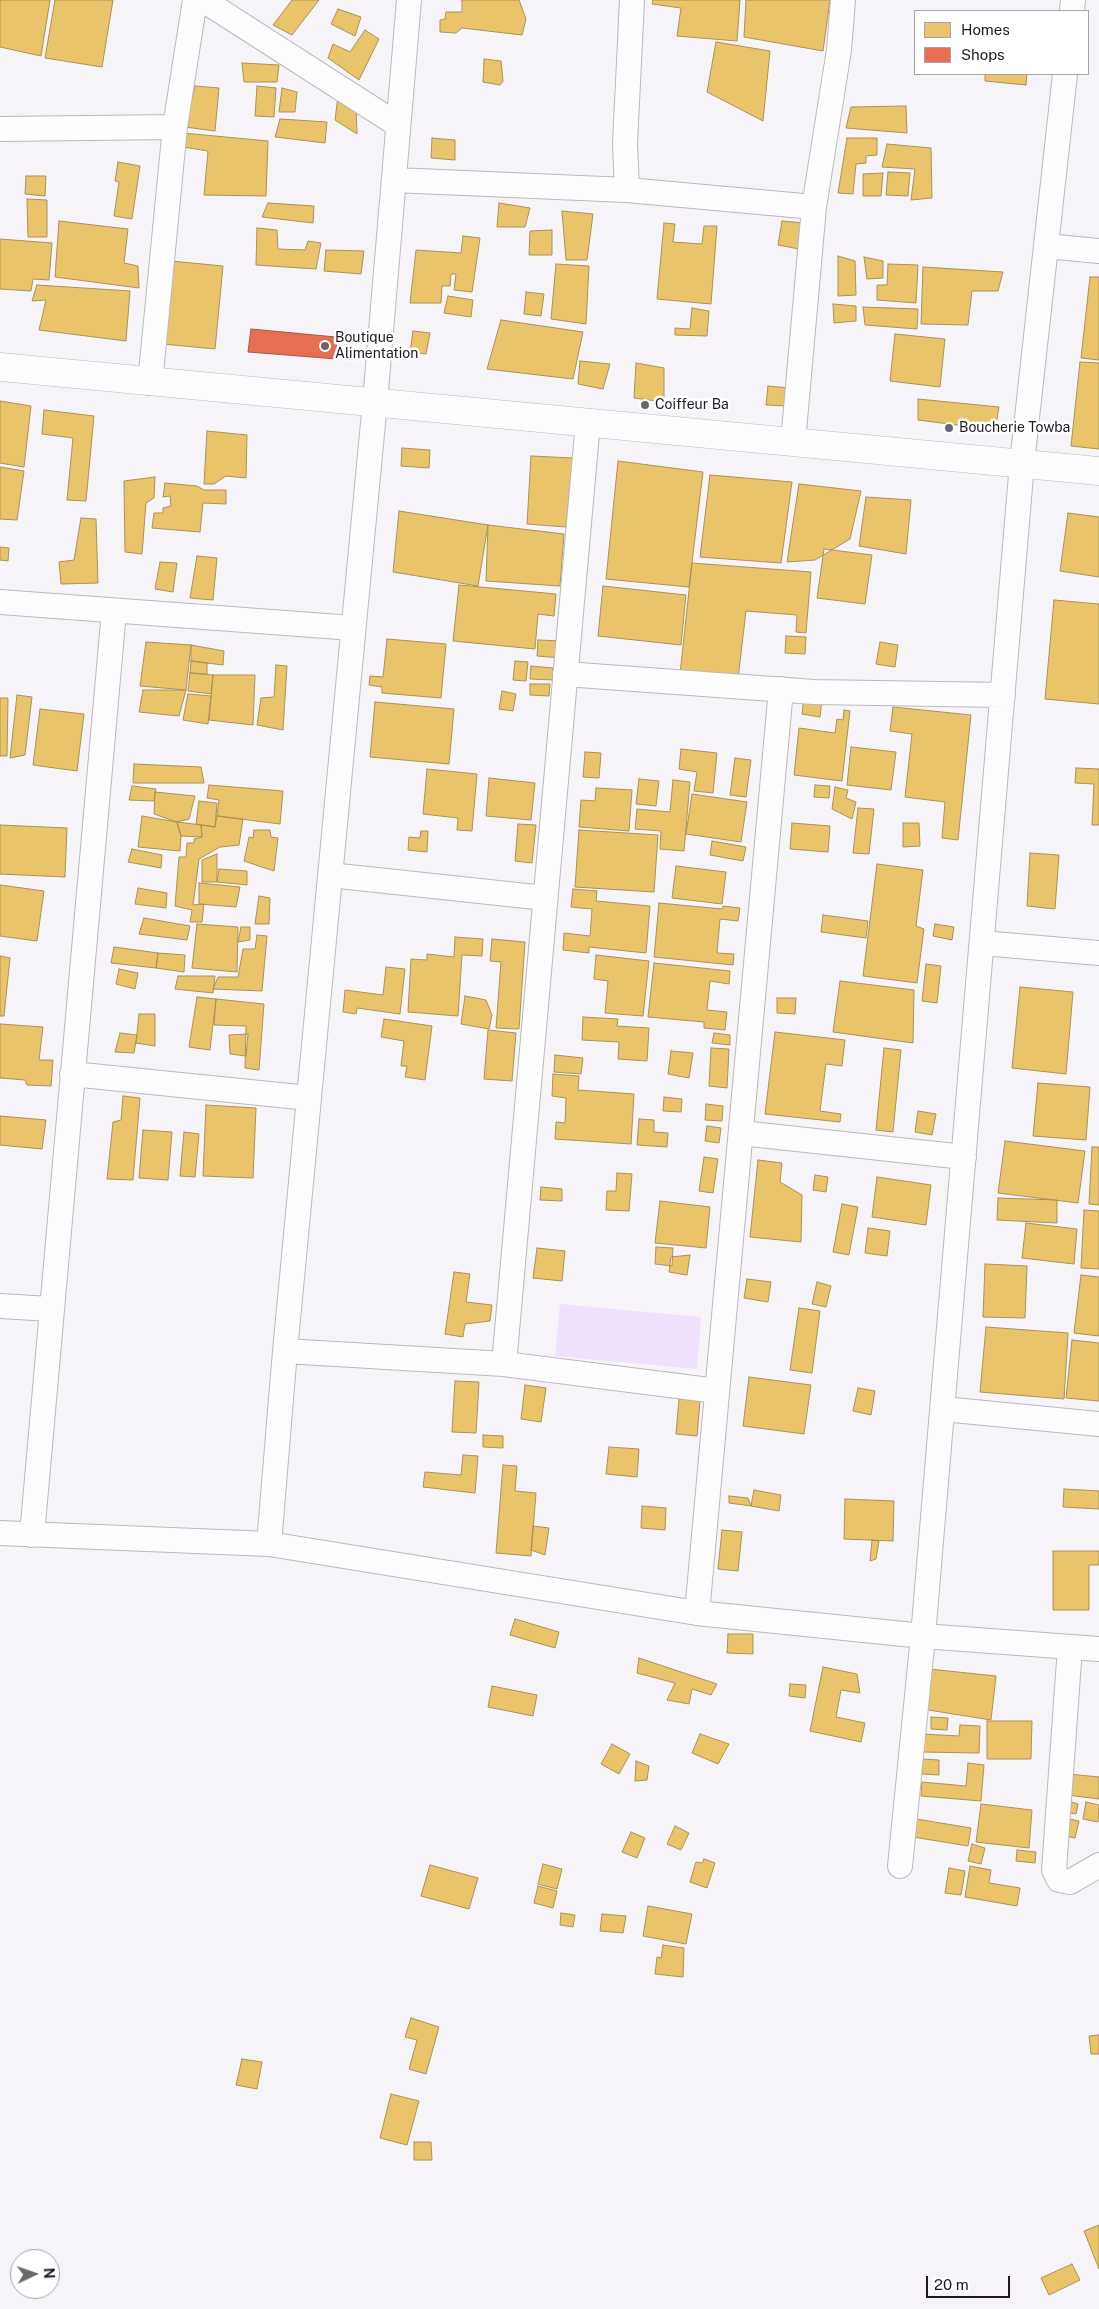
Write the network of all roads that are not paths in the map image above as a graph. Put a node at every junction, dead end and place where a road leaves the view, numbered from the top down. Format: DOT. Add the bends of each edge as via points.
graph roads {
  1 [pos="195,0"];
  2 [pos="203,0"];
  3 [pos="409,0"];
  4 [pos="632,0"];
  5 [pos="843,0"];
  6 [pos="1069,0"];
  7 [pos="1073,0"];
  8 [pos="1065,75"];
  9 [pos="398,125"];
  10 [pos="175,127"];
  11 [pos="0,129"];
  12 [pos="394,180"];
  13 [pos="627,190"];
  14 [pos="814,207"];
  15 [pos="1046,246"];
  16 [pos="1099,251"];
  17 [pos="0,367"];
  18 [pos="150,383"];
  19 [pos="375,402"];
  20 [pos="588,422"];
  21 [pos="793,442"];
  22 [pos="1022,463"];
  23 [pos="1099,471"];
  24 [pos="0,602"];
  25 [pos="114,611"];
  26 [pos="354,628"];
  27 [pos="565,674"];
  28 [pos="781,689"];
  29 [pos="1003,696"];
  30 [pos="330,875"];
  31 [pos="545,898"];
  32 [pos="982,943"];
  33 [pos="1099,953"];
  34 [pos="72,1074"];
  35 [pos="309,1098"];
  36 [pos="741,1133"];
  37 [pos="964,1157"];
  38 [pos="0,1306"];
  39 [pos="50,1309"];
  40 [pos="285,1351"];
  41 [pos="504,1364"];
  42 [pos="717,1391"];
  43 [pos="943,1409"];
  44 [pos="1099,1424"];
  45 [pos="0,1534"];
  46 [pos="32,1535"];
  47 [pos="269,1544"];
  48 [pos="697,1613"];
  49 [pos="923,1636"];
  50 [pos="1070,1646"];
  51 [pos="1099,1649"];
  52 [pos="1099,1865"];
  53 [pos="900,1866"];
  1 -- 10 [label="street"];
  2 -- 9 [label="street"];
  3 -- 9 [label="street"];
  4 -- 13 [label="street" via="624,144"];
  5 -- 14 [label="street" via="839,50"];
  6 -- 7 [label="street"];
  8 -- 15 [label="street"];
  9 -- 12 [label="street"];
  10 -- 11 [label="street"];
  10 -- 18 [label="street"];
  12 -- 13 [label="street"];
  12 -- 19 [label="street"];
  13 -- 14 [label="street"];
  14 -- 21 [label="street"];
  15 -- 16 [label="street"];
  15 -- 22 [label="street"];
  17 -- 18 [label="main road"];
  18 -- 19 [label="main road"];
  19 -- 20 [label="main road"];
  19 -- 26 [label="street"];
  20 -- 21 [label="main road"];
  20 -- 27 [label="street"];
  21 -- 22 [label="main road"];
  22 -- 23 [label="main road"];
  22 -- 29 [label="street"];
  24 -- 25 [label="street"];
  25 -- 26 [label="street"];
  25 -- 34 [label="street"];
  26 -- 30 [label="street"];
  27 -- 28 [label="street"];
  27 -- 31 [label="street"];
  28 -- 29 [label="street"];
  28 -- 36 [label="street"];
  29 -- 32 [label="street"];
  30 -- 31 [label="street"];
  30 -- 35 [label="street"];
  31 -- 41 [label="street"];
  32 -- 33 [label="street"];
  32 -- 37 [label="street"];
  34 -- 35 [label="street"];
  34 -- 39 [label="street"];
  35 -- 40 [label="street"];
  36 -- 37 [label="street"];
  36 -- 42 [label="street"];
  37 -- 43 [label="street"];
  38 -- 39 [label="street"];
  39 -- 46 [label="street"];
  40 -- 41 [label="street"];
  40 -- 47 [label="street"];
  41 -- 42 [label="street"];
  42 -- 48 [label="street"];
  43 -- 44 [label="street"];
  43 -- 49 [label="street"];
  45 -- 46 [label="street"];
  46 -- 47 [label="street"];
  47 -- 48 [label="street"];
  48 -- 49 [label="street"];
  49 -- 50 [label="street"];
  49 -- 53 [label="street"];
  50 -- 51 [label="street"];
  50 -- 52 [label="street" via="1054,1870 1059,1880 1070,1882"];
}
